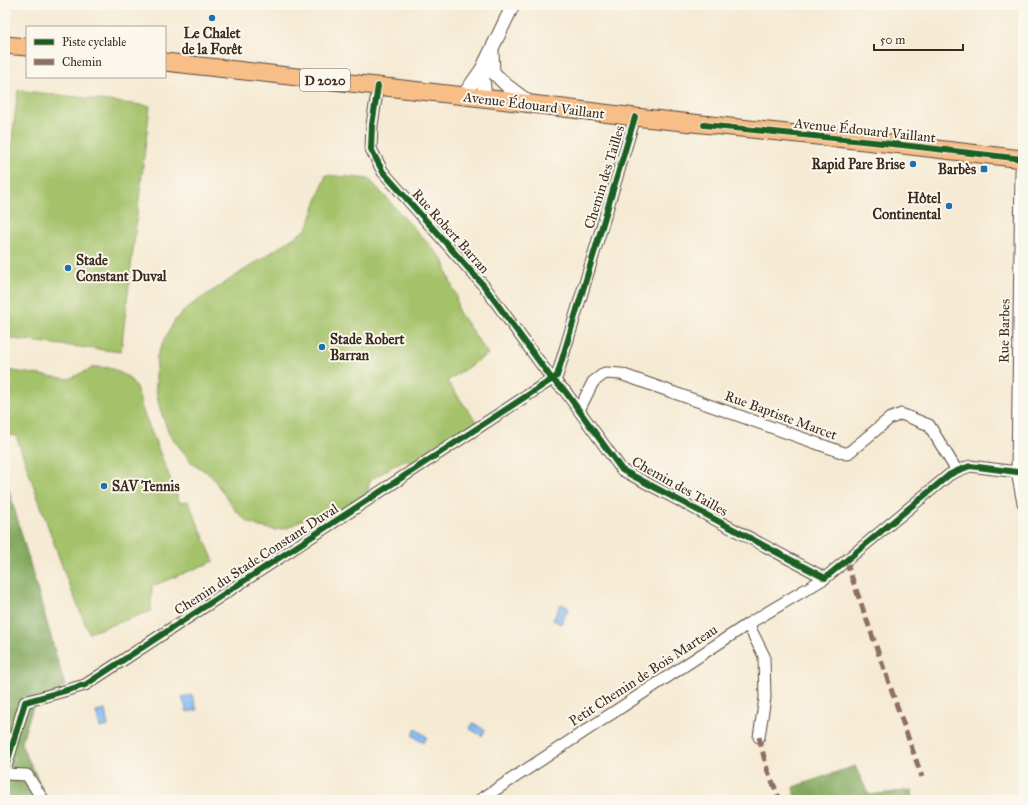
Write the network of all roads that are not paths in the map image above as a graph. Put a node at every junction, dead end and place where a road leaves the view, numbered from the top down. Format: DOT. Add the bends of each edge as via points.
graph roads {
  1 [pos="513,5"];
  2 [pos="5,45"];
  3 [pos="26,47"];
  4 [pos="166,62"];
  5 [pos="488,70"];
  6 [pos="378,86"];
  7 [pos="463,96"];
  8 [pos="485,98"];
  9 [pos="530,103"];
  10 [pos="635,117"];
  11 [pos="1023,159"];
  12 [pos="552,380"];
  13 [pos="579,410"];
  14 [pos="957,471"];
  15 [pos="1020,471"];
  16 [pos="1023,503"];
  17 [pos="825,578"];
  18 [pos="748,624"];
  19 [pos="759,737"];
  20 [pos="5,770"];
  21 [pos="5,774"];
  22 [pos="43,800"];
  23 [pos="480,800"];
  1 -- 5 [label="street" via="492,49"];
  2 -- 3 [label="main road"];
  4 -- 6 [label="main road, Avenue Édouard Vaillant / D 2020"];
  5 -- 7 [label="street"];
  5 -- 8 [label="street"];
  5 -- 9 [label="street"];
  6 -- 7 [label="main road, Avenue Édouard Vaillant / D 2020"];
  6 -- 12 [label="street, Rue Robert Barran" via="371,149 383,172 484,286"];
  7 -- 8 [label="main road, Avenue Édouard Vaillant / D 2020"];
  8 -- 9 [label="main road, Avenue Édouard Vaillant / D 2020"];
  9 -- 10 [label="main road, Avenue Édouard Vaillant / D 2020"];
  10 -- 11 [label="main road, Avenue Édouard Vaillant / D 2020"];
  10 -- 12 [label="street, Chemin des Tailles" via="558,376"];
  11 -- 15 [label="street, Rue Barbes"];
  12 -- 13 [label="street, Chemin des Tailles" via="565,391"];
  12 -- 20 [label="street, Chemin du Stade Constant Duval" via="85,685 25,702"];
  13 -- 14 [label="street, Rue Baptiste Marcet" via="593,382 605,373 621,374 847,454 889,419 901,414 929,425"];
  13 -- 17 [label="street, Chemin des Tailles" via="622,470"];
  14 -- 15 [label="street" via="970,466"];
  14 -- 17 [label="street"];
  15 -- 16 [label="street, Rue Barbes"];
  17 -- 18 [label="street, Petit Chemin de Bois Marteau"];
  18 -- 19 [label="street" via="764,656 765,698"];
  18 -- 23 [label="street, Petit Chemin de Bois Marteau"];
  21 -- 22 [label="street" via="27,775"];
}
